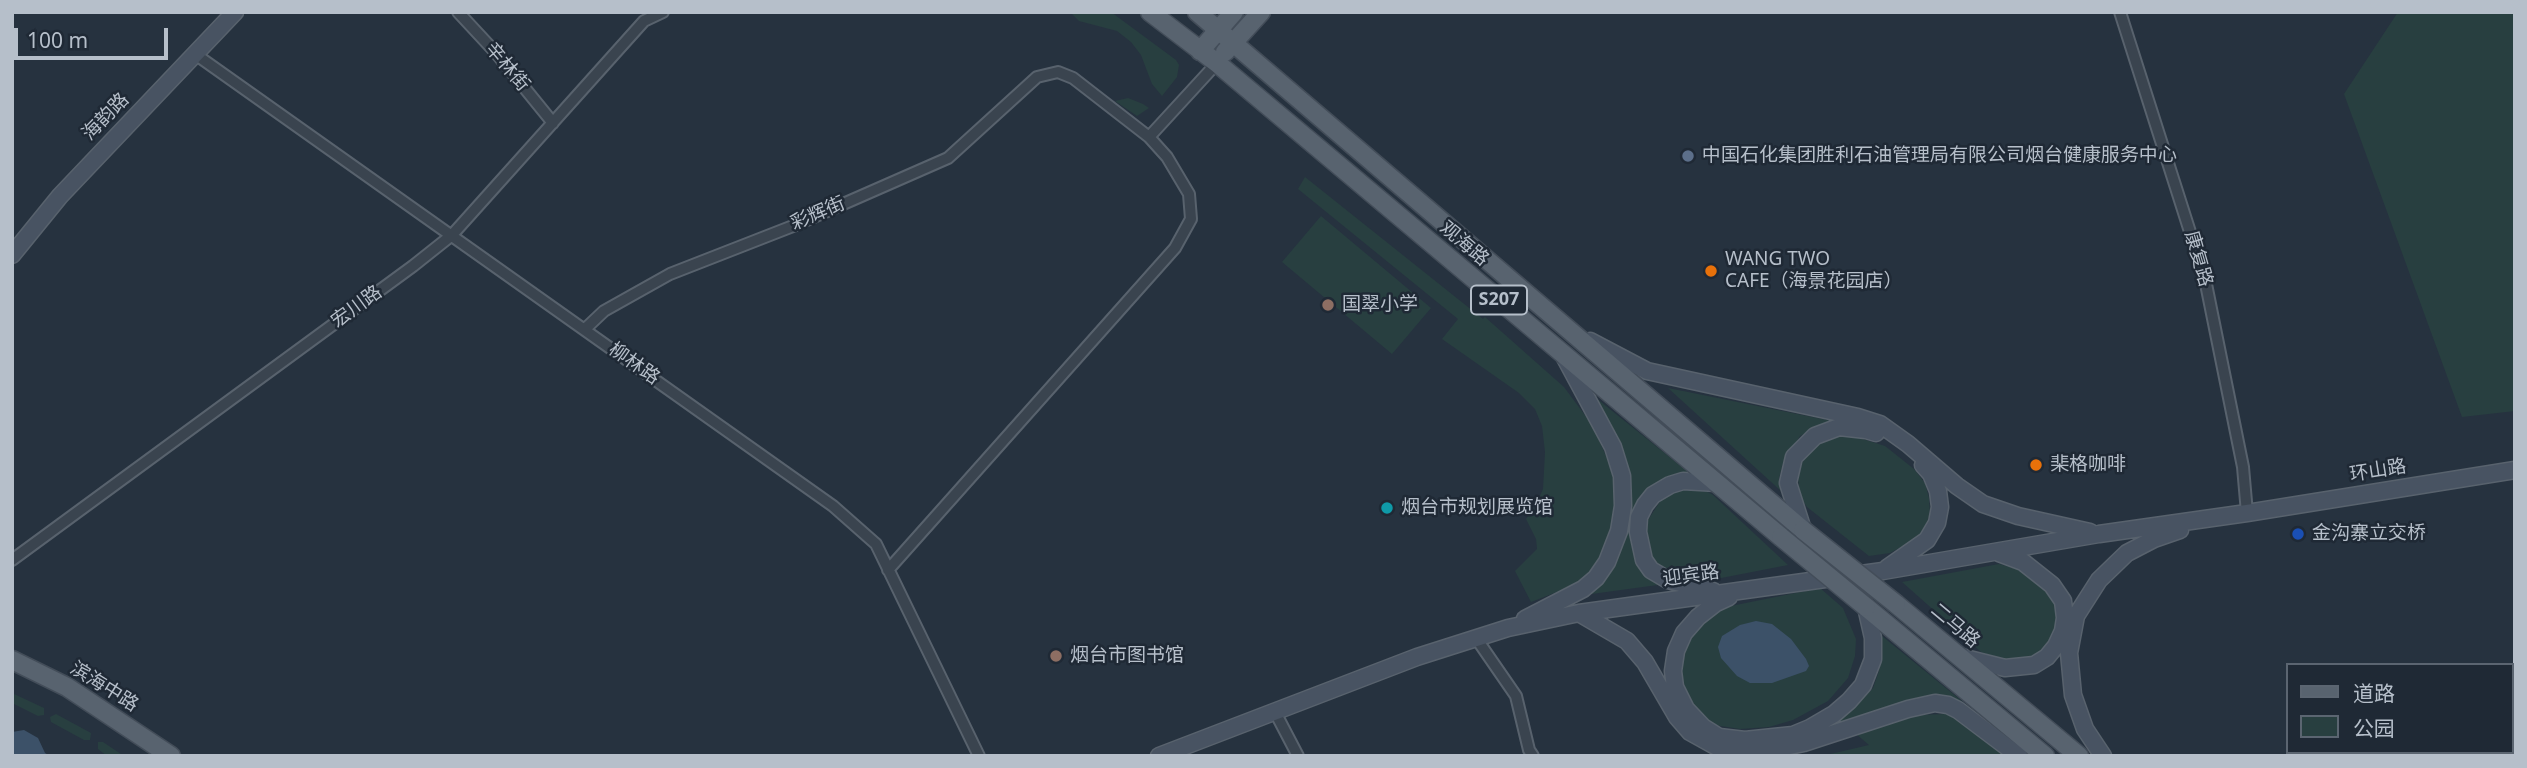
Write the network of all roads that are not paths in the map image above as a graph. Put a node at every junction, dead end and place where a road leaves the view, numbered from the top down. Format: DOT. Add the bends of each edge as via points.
graph roads {
  1 [pos="235,12"];
  2 [pos="458,12"];
  3 [pos="663,12"];
  4 [pos="1150,12"];
  5 [pos="1197,12"];
  6 [pos="1234,12"];
  7 [pos="1262,12"];
  8 [pos="2120,12"];
  9 [pos="1218,29"];
  10 [pos="1233,43"];
  11 [pos="1200,51"];
  12 [pos="195,54"];
  13 [pos="1217,63"];
  14 [pos="553,123"];
  15 [pos="1149,137"];
  16 [pos="452,235"];
  17 [pos="12,255"];
  18 [pos="585,330"];
  19 [pos="1572,331"];
  20 [pos="1562,354"];
  21 [pos="2515,471"];
  22 [pos="1717,483"];
  23 [pos="2247,513"];
  24 [pos="2212,519"];
  25 [pos="1803,530"];
  26 [pos="2099,534"];
  27 [pos="1996,552"];
  28 [pos="12,560"];
  29 [pos="888,570"];
  30 [pos="1883,570"];
  31 [pos="1747,589"];
  32 [pos="1722,594"];
  33 [pos="1866,607"];
  34 [pos="1579,613"];
  35 [pos="1508,628"];
  36 [pos="1476,638"];
  37 [pos="1958,656"];
  38 [pos="12,660"];
  39 [pos="1275,712"];
  40 [pos="171,756"];
  41 [pos="979,756"];
  42 [pos="1159,756"];
  43 [pos="1298,756"];
  44 [pos="1533,756"];
  45 [pos="2019,756"];
  46 [pos="2045,756"];
  47 [pos="2080,756"];
  48 [pos="2103,756"];
  1 -- 12 [label="main road, 海韵路"];
  2 -- 14 [label="street, 辛林街"];
  3 -- 14 [label="street, 宏川路" via="645,21"];
  4 -- 11 [label="main road, 观海路 / S207"];
  5 -- 9 [label="main road, S207"];
  6 -- 9 [label="main road"];
  7 -- 10 [label="main road"];
  8 -- 23 [label="street, 康复路" via="2206,279 2244,467"];
  9 -- 10 [label="main road, S207"];
  9 -- 11 [label="main road"];
  10 -- 13 [label="main road"];
  10 -- 19 [label="main road, 观海路 / S207"];
  11 -- 13 [label="main road, 观海路 / S207"];
  12 -- 16 [label="street, 柳林路"];
  12 -- 17 [label="main road, 海韵路" via="60,196"];
  13 -- 15 [label="street"];
  13 -- 20 [label="main road, 观海路 / S207"];
  14 -- 16 [label="street, 宏川路"];
  15 -- 18 [label="street, 彩辉街" via="1073,78 1058,72 1038,77 948,158 670,274 604,311"];
  15 -- 29 [label="street" via="1189,194 1191,219 1175,248"];
  16 -- 18 [label="street, 柳林路"];
  16 -- 28 [label="street, 宏川路"];
  18 -- 29 [label="street, 柳林路" via="833,506 876,544"];
  19 -- 25 [label="main road, S207"];
  19 -- 26 [label="main road" via="1647,371 1880,424 1983,504"];
  20 -- 22 [label="main road, 观海路 / S207"];
  20 -- 35 [label="main road" via="1613,447 1622,476 1619,531 1596,578"];
  21 -- 23 [label="main road, 环山路"];
  22 -- 32 [label="main road" via="1683,481 1653,495 1639,517 1638,532 1651,570 1668,580"];
  22 -- 33 [label="main road, 观海路 / S207, bridge"];
  23 -- 24 [label="main road, 迎宾路"];
  24 -- 26 [label="main road, 迎宾路"];
  24 -- 48 [label="main road" via="2127,552 2099,580 2076,616 2069,653 2073,695 2085,729"];
  25 -- 30 [label="main road" via="1788,483 1794,457 1804,446 1815,436 1839,427 1866,430 1898,443 1931,474 1940,508 1927,540"];
  25 -- 37 [label="main road, 二马路, bridge"];
  26 -- 27 [label="main road, 迎宾路"];
  27 -- 30 [label="main road, 迎宾路"];
  27 -- 37 [label="main road" via="2023,562 2052,585 2063,601 2063,631 2047,657 2034,665 2005,668"];
  29 -- 41 [label="street, 柳林路"];
  30 -- 31 [label="main road, 迎宾路"];
  31 -- 32 [label="main road, 迎宾路"];
  31 -- 33 [label="main road" via="1698,617 1676,651 1675,687 1686,709 1718,737 1745,740 1793,735 1834,714 1869,673 1873,638"];
  32 -- 34 [label="main road, 迎宾路"];
  33 -- 46 [label="main road"];
  34 -- 35 [label="main road, 迎宾路"];
  34 -- 45 [label="main road" via="1627,641 1677,717 1690,732 1717,747 1775,749 1935,703 1958,710"];
  35 -- 36 [label="main road, 迎宾路"];
  36 -- 39 [label="main road, 迎宾路"];
  36 -- 44 [label="street" via="1516,696"];
  37 -- 47 [label="main road, 二马路"];
  38 -- 40 [label="main road, 滨海中路" via="67,687"];
  39 -- 42 [label="main road, 迎宾路"];
  39 -- 43 [label="street"];
}
